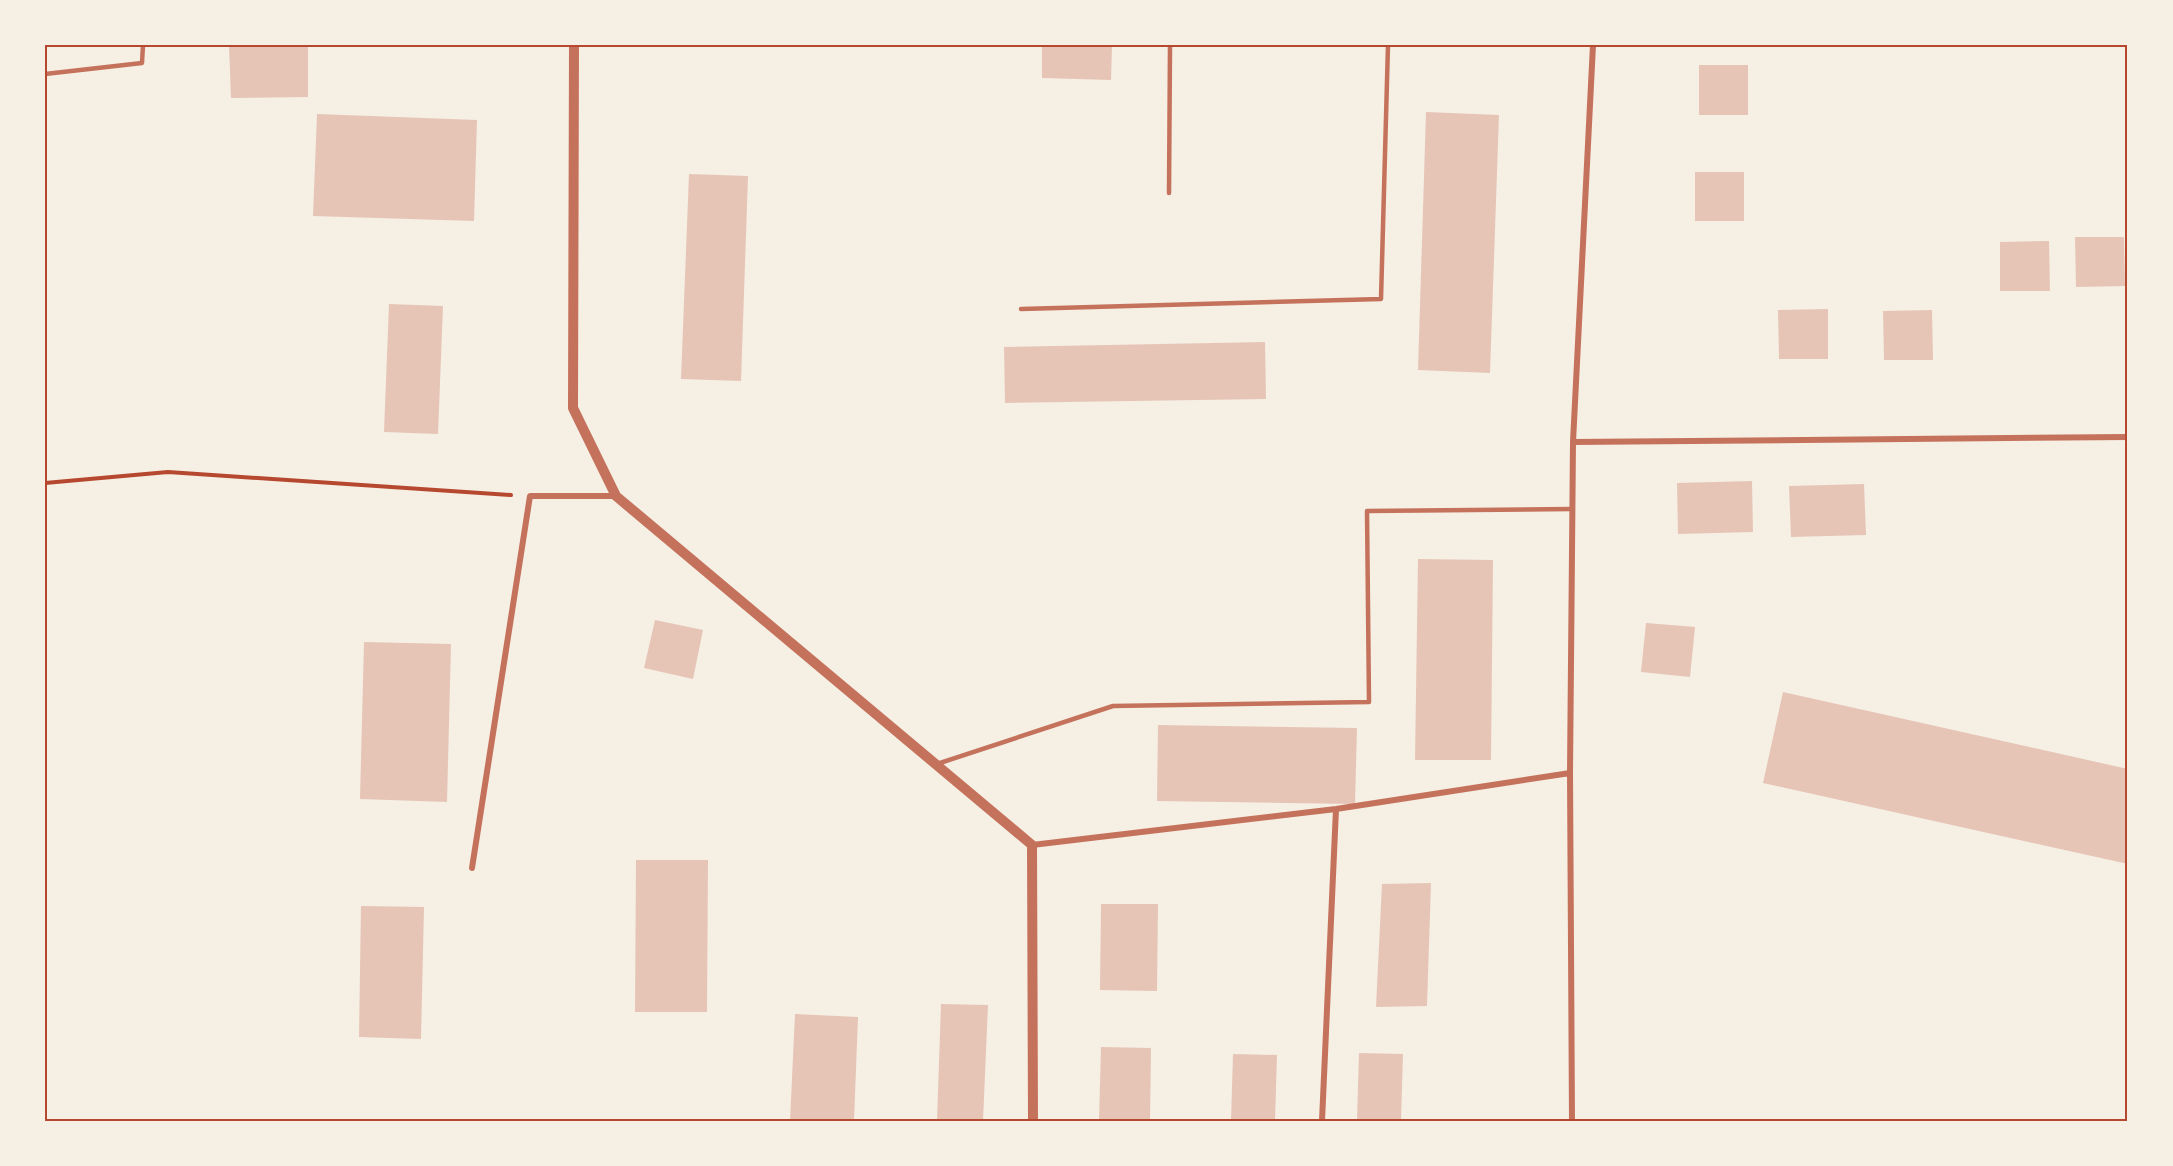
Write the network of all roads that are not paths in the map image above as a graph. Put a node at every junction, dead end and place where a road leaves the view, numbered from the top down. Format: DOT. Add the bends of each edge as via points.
graph roads {
  1 [pos="143,45"];
  2 [pos="574,45"];
  3 [pos="1170,45"];
  4 [pos="1388,45"];
  5 [pos="1593,45"];
  6 [pos="45,74"];
  7 [pos="1169,193"];
  8 [pos="1022,309"];
  9 [pos="2128,437"];
  10 [pos="1573,442"];
  11 [pos="616,496"];
  12 [pos="1572,509"];
  13 [pos="937,764"];
  14 [pos="1570,773"];
  15 [pos="1336,809"];
  16 [pos="1032,845"];
  17 [pos="472,868"];
  18 [pos="1033,1121"];
  19 [pos="1322,1121"];
  20 [pos="1572,1121"];
  1 -- 6 [label="lane" via="142,63"];
  2 -- 11 [label="street" via="573,408"];
  3 -- 7 [label="lane"];
  4 -- 8 [label="lane" via="1381,299"];
  5 -- 10 [label="street"];
  9 -- 10 [label="street"];
  10 -- 12 [label="street"];
  11 -- 13 [label="street"];
  11 -- 17 [label="street" via="530,496"];
  12 -- 13 [label="lane" via="1367,511 1369,702 1113,706"];
  12 -- 14 [label="street"];
  13 -- 16 [label="street"];
  14 -- 15 [label="street"];
  14 -- 20 [label="street"];
  15 -- 16 [label="street"];
  15 -- 19 [label="street"];
  16 -- 18 [label="street"];
}
